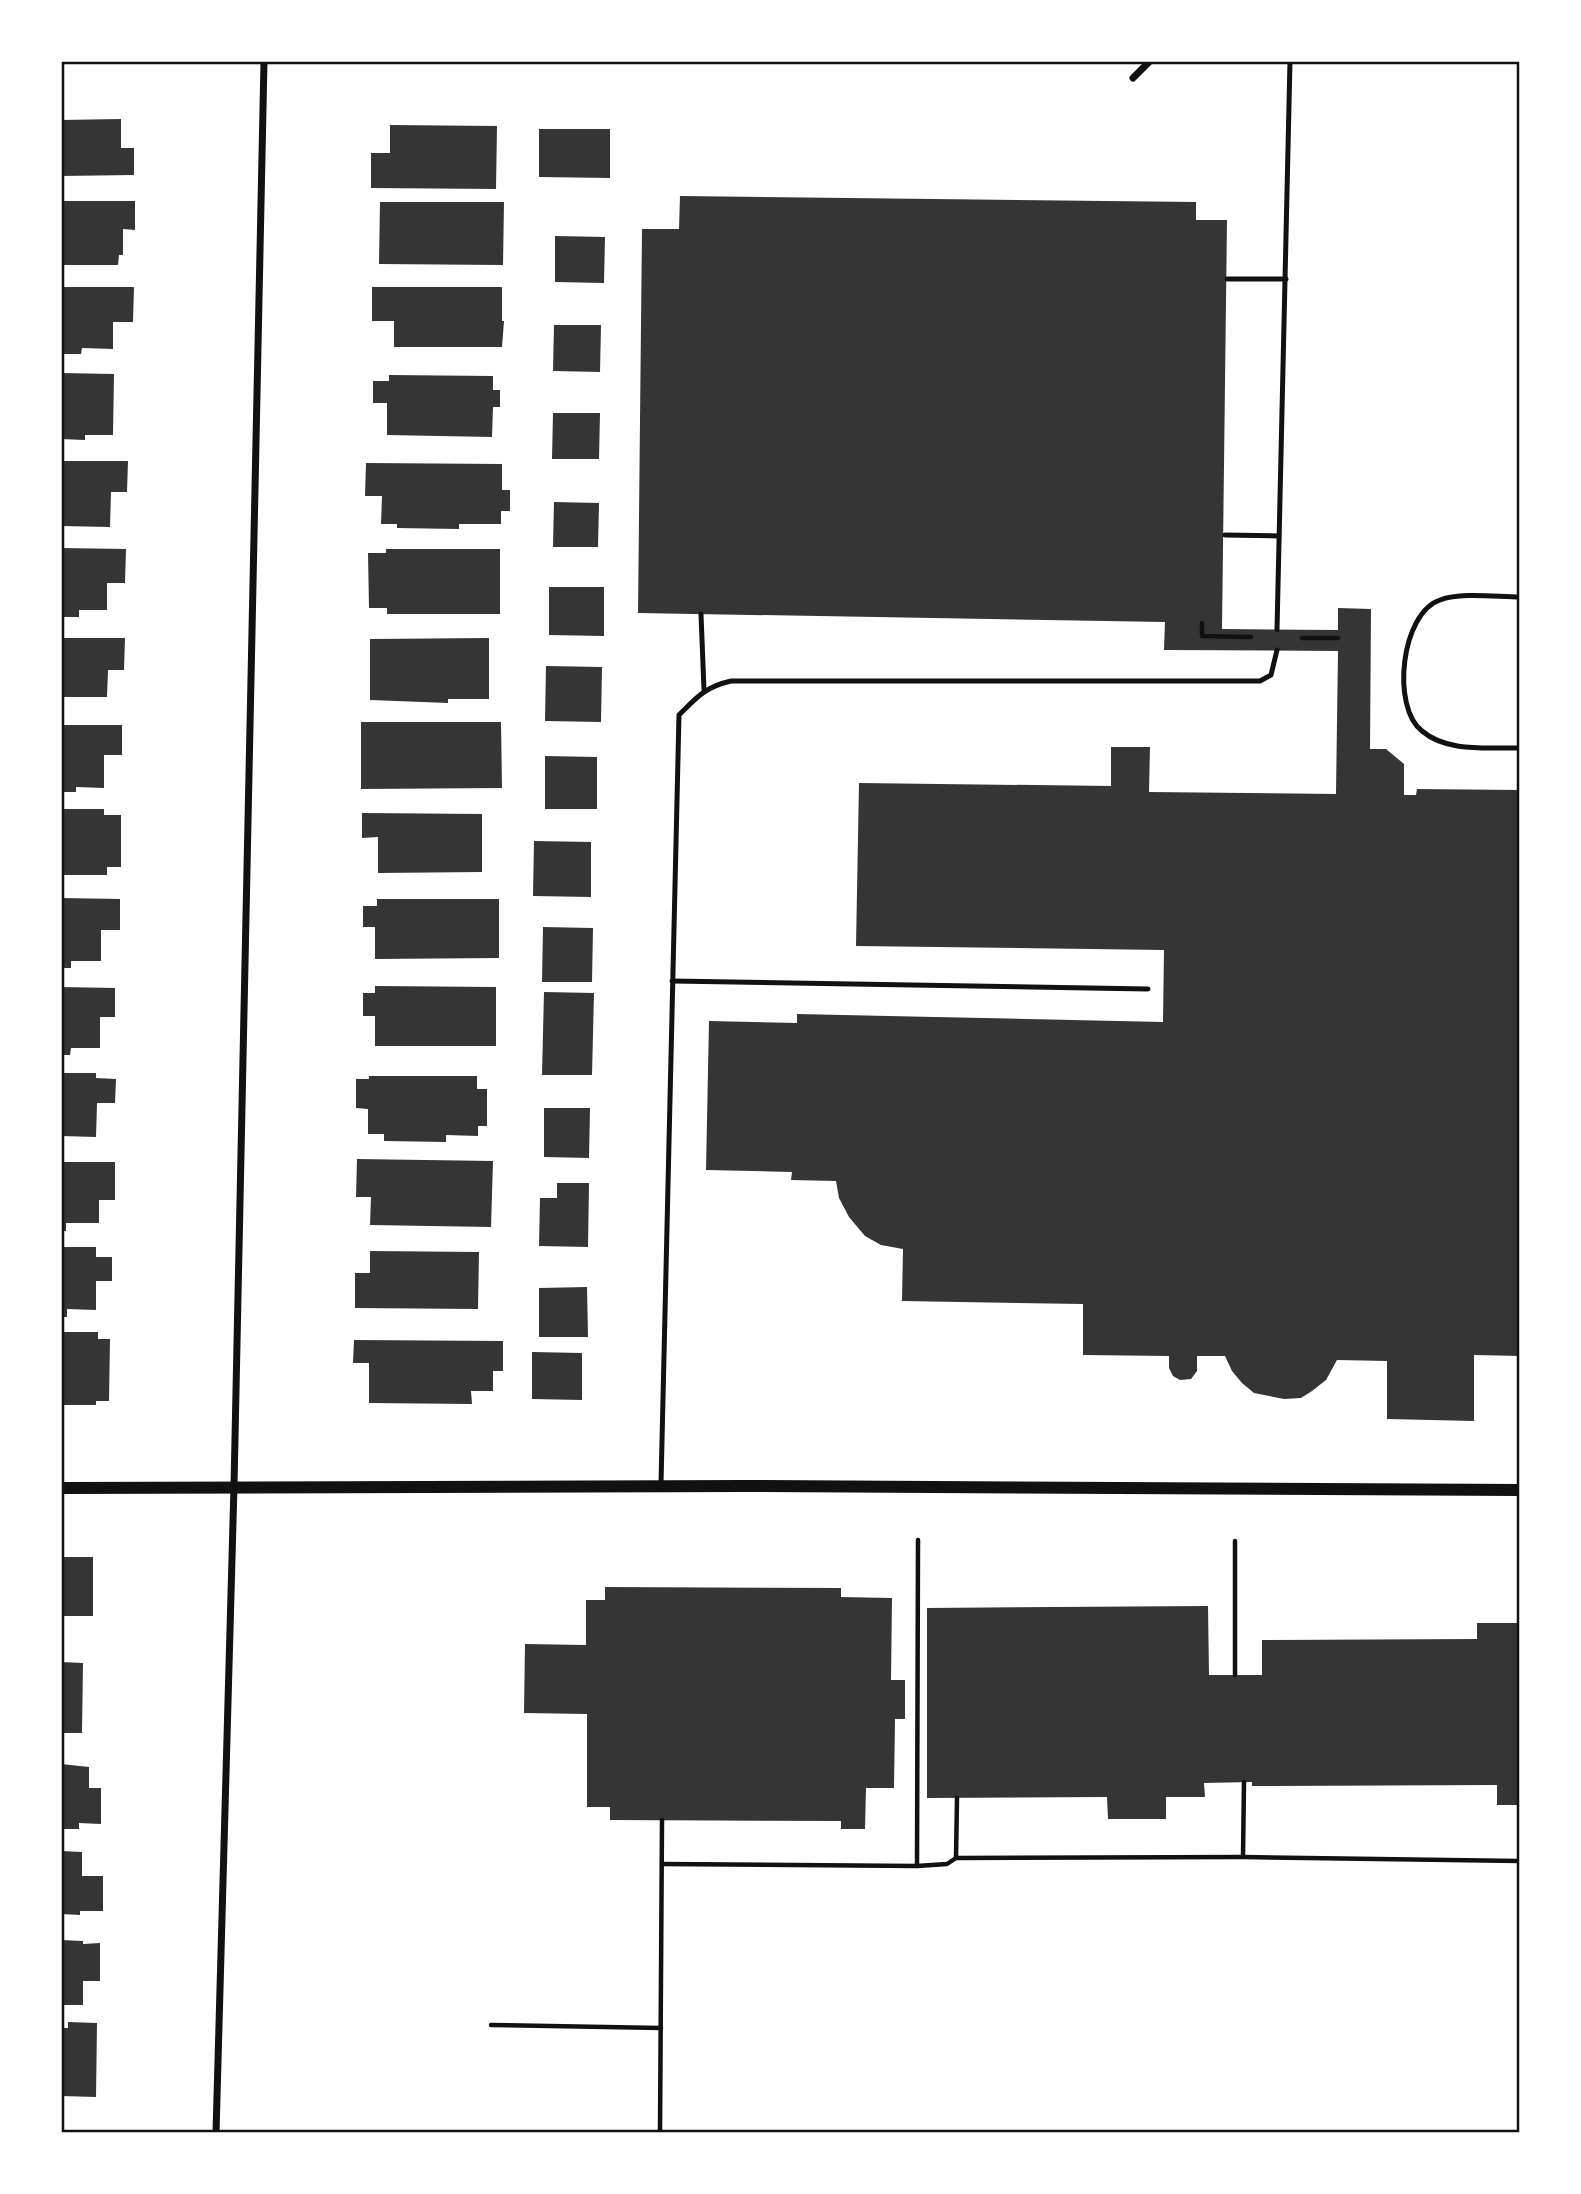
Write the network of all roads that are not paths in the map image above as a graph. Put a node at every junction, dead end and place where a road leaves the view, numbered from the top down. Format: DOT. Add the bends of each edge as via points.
graph roads {
  1 [pos="264,61"];
  2 [pos="1150,61"];
  3 [pos="1290,61"];
  4 [pos="1133,78"];
  5 [pos="1227,279"];
  6 [pos="1286,279"];
  7 [pos="1225,535"];
  8 [pos="1279,536"];
  9 [pos="1520,597"];
  10 [pos="701,614"];
  11 [pos="1277,630"];
  12 [pos="1277,650"];
  13 [pos="704,690"];
  14 [pos="1520,748"];
  15 [pos="672,981"];
  16 [pos="1147,989"];
  17 [pos="234,1486"];
  18 [pos="660,1486"];
  19 [pos="61,1488"];
  20 [pos="1520,1490"];
  21 [pos="216,2133"];
  1 -- 17 [label="street"];
  2 -- 4 [label="street"];
  3 -- 6 [label="lane"];
  5 -- 6 [label="lane"];
  6 -- 8 [label="lane"];
  7 -- 8 [label="lane"];
  8 -- 11 [label="lane"];
  9 -- 14 [label="lane" via="1440,599 1428,607 1415,622 1408,643 1404,682 1409,716 1421,731 1455,746"];
  10 -- 13 [label="lane"];
  12 -- 13 [label="lane" via="1271,675 1260,681 731,681"];
  13 -- 15 [label="lane" via="679,715"];
  15 -- 16 [label="lane"];
  15 -- 18 [label="lane"];
  17 -- 18 [label="street"];
  17 -- 19 [label="street"];
  17 -- 21 [label="street"];
  18 -- 20 [label="street"];
}
